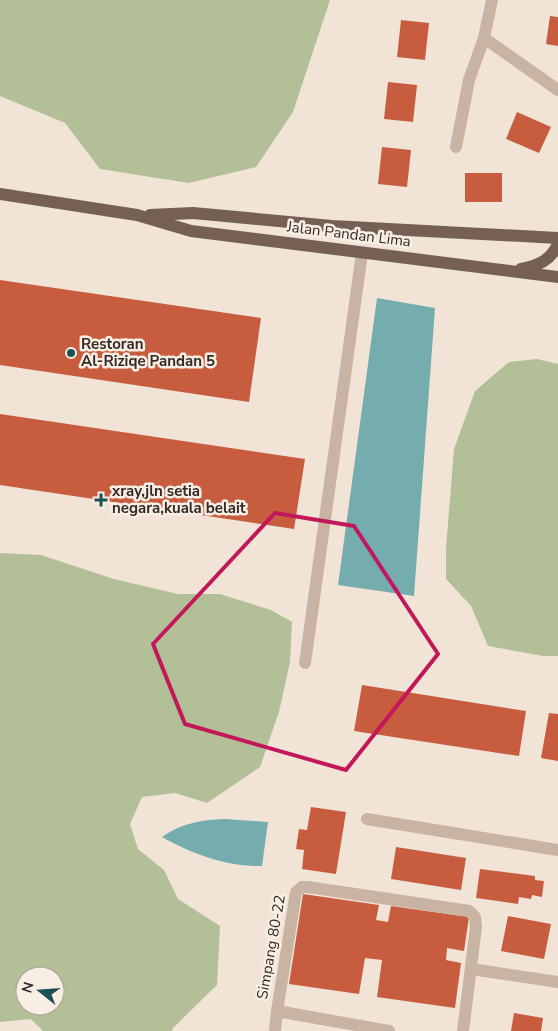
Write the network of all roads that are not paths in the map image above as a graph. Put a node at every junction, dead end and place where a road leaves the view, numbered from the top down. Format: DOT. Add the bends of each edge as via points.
graph roads {
  1 [pos="492,0"];
  2 [pos="484,38"];
  3 [pos="558,90"];
  4 [pos="456,147"];
  5 [pos="0,194"];
  6 [pos="138,215"];
  7 [pos="558,238"];
  8 [pos="558,244"];
  9 [pos="362,253"];
  10 [pos="514,271"];
  11 [pos="558,277"];
  12 [pos="305,663"];
  13 [pos="366,819"];
  14 [pos="558,850"];
  15 [pos="472,969"];
  16 [pos="558,982"];
  17 [pos="277,1011"];
  18 [pos="275,1031"];
  19 [pos="389,1031"];
  20 [pos="463,1031"];
  1 -- 2 [label="street"];
  2 -- 3 [label="street"];
  2 -- 4 [label="street" via="469,80"];
  5 -- 6 [label="main road, Jalan Pandan Lima"];
  6 -- 7 [label="main road, Jalan Pandan Lima" via="193,213 332,226"];
  6 -- 9 [label="main road, Jalan Pandan Lima" via="191,230"];
  8 -- 10 [label="main road" via="544,261 534,267"];
  9 -- 10 [label="main road, Jalan Pandan Lima"];
  9 -- 12 [label="street"];
  10 -- 11 [label="main road, Jalan Pandan Lima"];
  13 -- 14 [label="street"];
  15 -- 16 [label="street"];
  15 -- 17 [label="street, Simpang 80-22" via="476,926 475,917 469,911 302,887 296,892"];
  15 -- 20 [label="street, Simpang 80-22"];
  17 -- 18 [label="street"];
  17 -- 19 [label="street, Simpang 80-22"];
}
